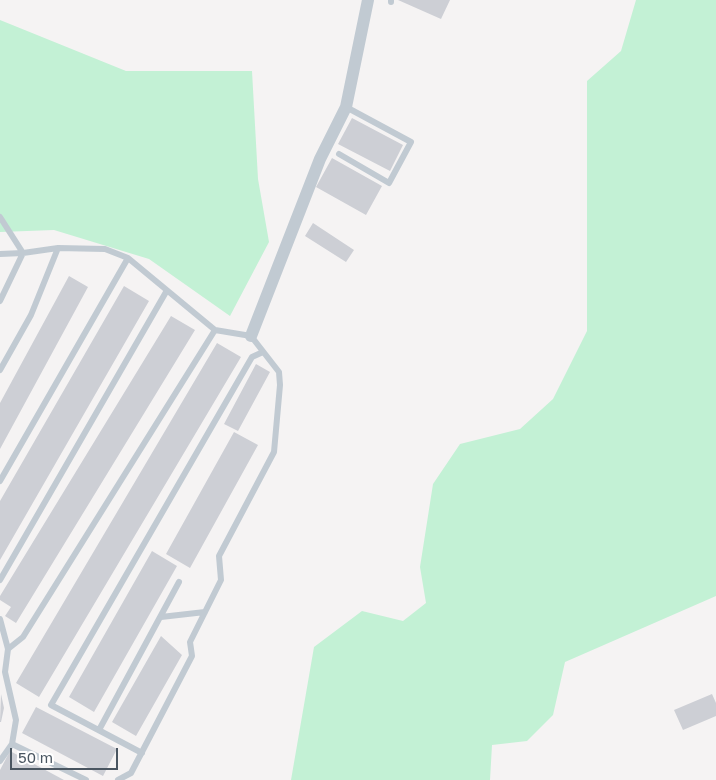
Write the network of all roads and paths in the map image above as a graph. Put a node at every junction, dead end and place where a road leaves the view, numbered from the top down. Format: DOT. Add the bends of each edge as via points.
graph roads {
  1 [pos="368,0"];
  2 [pos="346,107"];
  3 [pos="340,154"];
  4 [pos="0,217"];
  5 [pos="58,248"];
  6 [pos="23,253"];
  7 [pos="0,254"];
  8 [pos="128,258"];
  9 [pos="166,292"];
  10 [pos="0,301"];
  11 [pos="215,330"];
  12 [pos="252,336"];
  13 [pos="263,352"];
  14 [pos="0,370"];
  15 [pos="0,481"];
  16 [pos="0,580"];
  17 [pos="178,582"];
  18 [pos="205,612"];
  19 [pos="161,617"];
  20 [pos="0,619"];
  21 [pos="8,649"];
  22 [pos="99,730"];
  23 [pos="12,744"];
  24 [pos="142,753"];
  25 [pos="0,761"];
  26 [pos="86,780"];
  27 [pos="118,780"];
  1 -- 2 [label="street"];
  2 -- 3 [label="lane" via="411,142 390,183"];
  2 -- 12 [label="street" via="320,159"];
  4 -- 6 [label="lane"];
  5 -- 6 [label="lane"];
  5 -- 8 [label="lane" via="105,249"];
  5 -- 14 [label="lane" via="31,315"];
  6 -- 7 [label="lane"];
  6 -- 10 [label="lane"];
  8 -- 9 [label="lane"];
  8 -- 15 [label="lane"];
  9 -- 11 [label="lane"];
  9 -- 16 [label="lane"];
  11 -- 12 [label="lane"];
  11 -- 21 [label="lane" via="23,637"];
  12 -- 13 [label="lane"];
  13 -- 18 [label="lane" via="279,372 274,452 219,556 221,580"];
  13 -- 22 [label="lane" via="252,357 51,705"];
  17 -- 19 [label="lane"];
  18 -- 19 [label="lane"];
  18 -- 24 [label="lane" via="190,642 192,656"];
  19 -- 22 [label="lane"];
  20 -- 21 [label="lane"];
  21 -- 23 [label="lane" via="5,672 16,720"];
  22 -- 24 [label="lane"];
  23 -- 25 [label="lane"];
  23 -- 26 [label="lane"];
  24 -- 27 [label="lane" via="131,773"];
}
